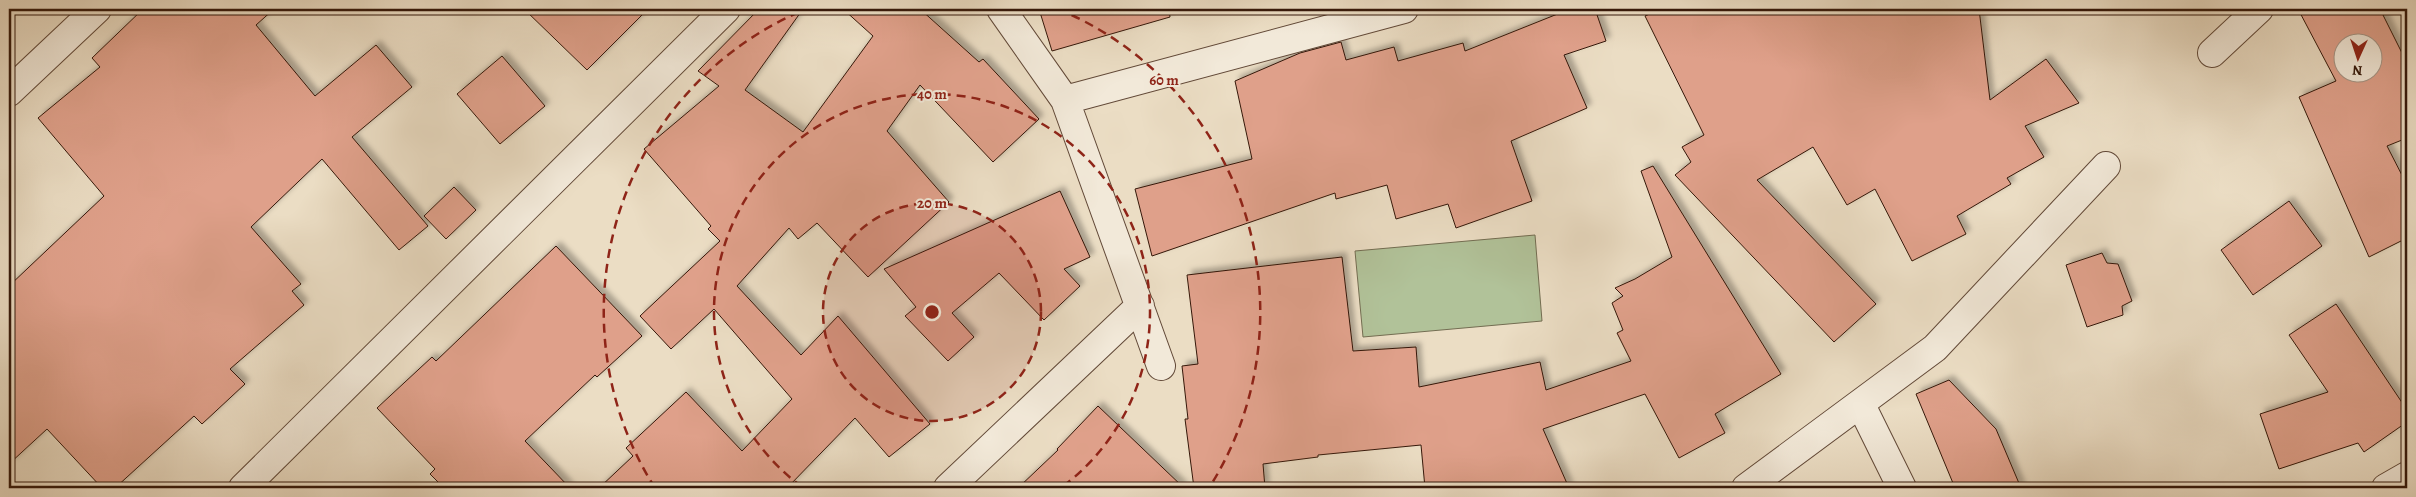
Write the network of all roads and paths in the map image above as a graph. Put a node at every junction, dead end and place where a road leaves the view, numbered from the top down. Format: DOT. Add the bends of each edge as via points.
graph roads {
  1 [pos="97,9"];
  2 [pos="726,9"];
  3 [pos="1002,9"];
  4 [pos="1404,9"];
  5 [pos="2259,9"];
  6 [pos="2212,53"];
  7 [pos="9,92"];
  8 [pos="1065,100"];
  9 [pos="2106,166"];
  10 [pos="1140,306"];
  11 [pos="1161,366"];
  12 [pos="1861,405"];
  13 [pos="2407,476"];
  14 [pos="243,488"];
  15 [pos="948,488"];
  16 [pos="1746,488"];
  17 [pos="1902,488"];
  18 [pos="2386,488"];
  1 -- 7 [label="street"];
  2 -- 14 [label="street"];
  3 -- 8 [label="street"];
  4 -- 8 [label="street"];
  5 -- 6 [label="street"];
  8 -- 10 [label="street"];
  9 -- 12 [label="street" via="1935,348"];
  10 -- 11 [label="street"];
  10 -- 15 [label="street"];
  12 -- 16 [label="street"];
  12 -- 17 [label="street"];
  13 -- 18 [label="street"];
}
